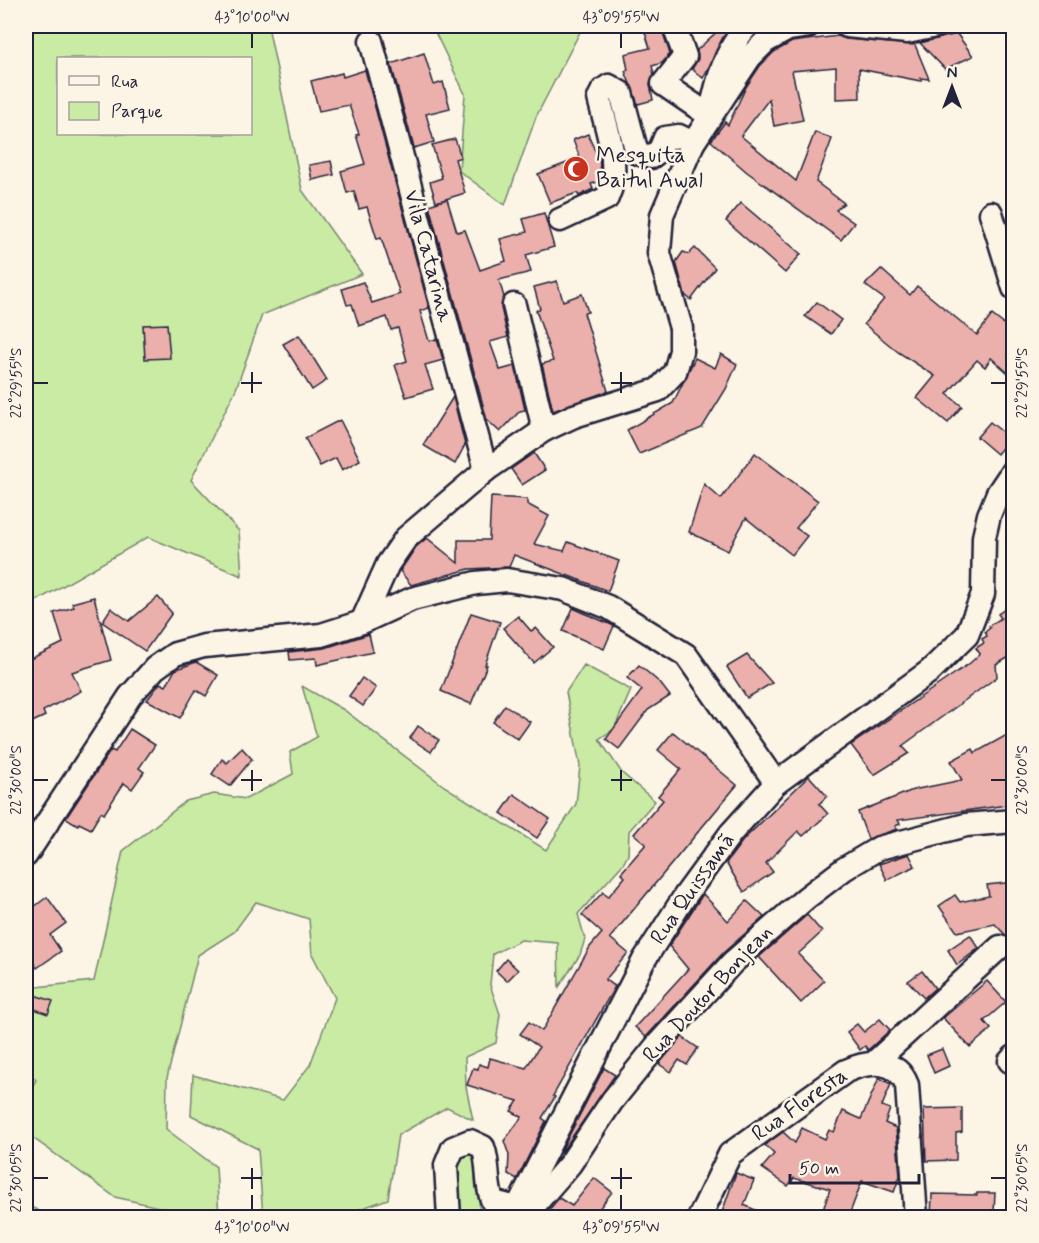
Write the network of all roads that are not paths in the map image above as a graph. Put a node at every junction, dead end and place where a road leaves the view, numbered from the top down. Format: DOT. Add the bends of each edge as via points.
graph roads {
  1 [pos="674,26"];
  2 [pos="747,26"];
  3 [pos="808,26"];
  4 [pos="847,26"];
  5 [pos="936,26"];
  6 [pos="371,41"];
  7 [pos="710,116"];
  8 [pos="693,143"];
  9 [pos="991,213"];
  10 [pos="560,220"];
  11 [pos="1014,288"];
  12 [pos="514,305"];
  13 [pos="544,430"];
  14 [pos="1014,469"];
  15 [pos="486,470"];
  16 [pos="362,622"];
  17 [pos="776,783"];
  18 [pos="1014,821"];
  19 [pos="26,855"];
  20 [pos="1000,947"];
  21 [pos="876,1062"];
  22 [pos="528,1209"];
  23 [pos="448,1218"];
  24 [pos="699,1218"];
  25 [pos="916,1218"];
  1 -- 7 [label="street" via="684,56 663,84"];
  2 -- 7 [label="street" via="718,74"];
  3 -- 7 [label="street" via="788,29 766,40"];
  4 -- 5 [label="street" via="907,32"];
  6 -- 15 [label="street, Vila Catarina"];
  7 -- 8 [label="street"];
  8 -- 10 [label="street" via="679,136 665,138 660,150 651,157 637,153 621,93 609,86 599,98 615,166 614,183 607,198"];
  8 -- 13 [label="street" via="662,215 659,253 681,328 681,351 675,372 658,390 574,416"];
  9 -- 11 [label="street"];
  12 -- 13 [label="street"];
  13 -- 15 [label="street"];
  14 -- 17 [label="street, Rua Quissamã" via="989,515 984,537 983,594 967,635 930,671"];
  15 -- 16 [label="street" via="406,538 388,564"];
  16 -- 17 [label="street" via="412,599 476,583 507,580 563,589 608,607 686,655"];
  16 -- 19 [label="street" via="321,635 204,646 175,654 155,668 130,696"];
  17 -- 22 [label="street, Rua Quissamã" via="731,833 644,960"];
  18 -- 22 [label="street, Rua Doutor Bonjean" via="966,825 879,848 806,898 733,962 658,1044 612,1101 570,1164"];
  20 -- 21 [label="street"];
  21 -- 24 [label="street, Rua Floresta" via="846,1071 730,1154"];
  21 -- 25 [label="street, Rua Floresta" via="903,1074 907,1084"];
  22 -- 23 [label="street" via="493,1202 486,1154 483,1147 470,1141 453,1148 448,1158"];
}
